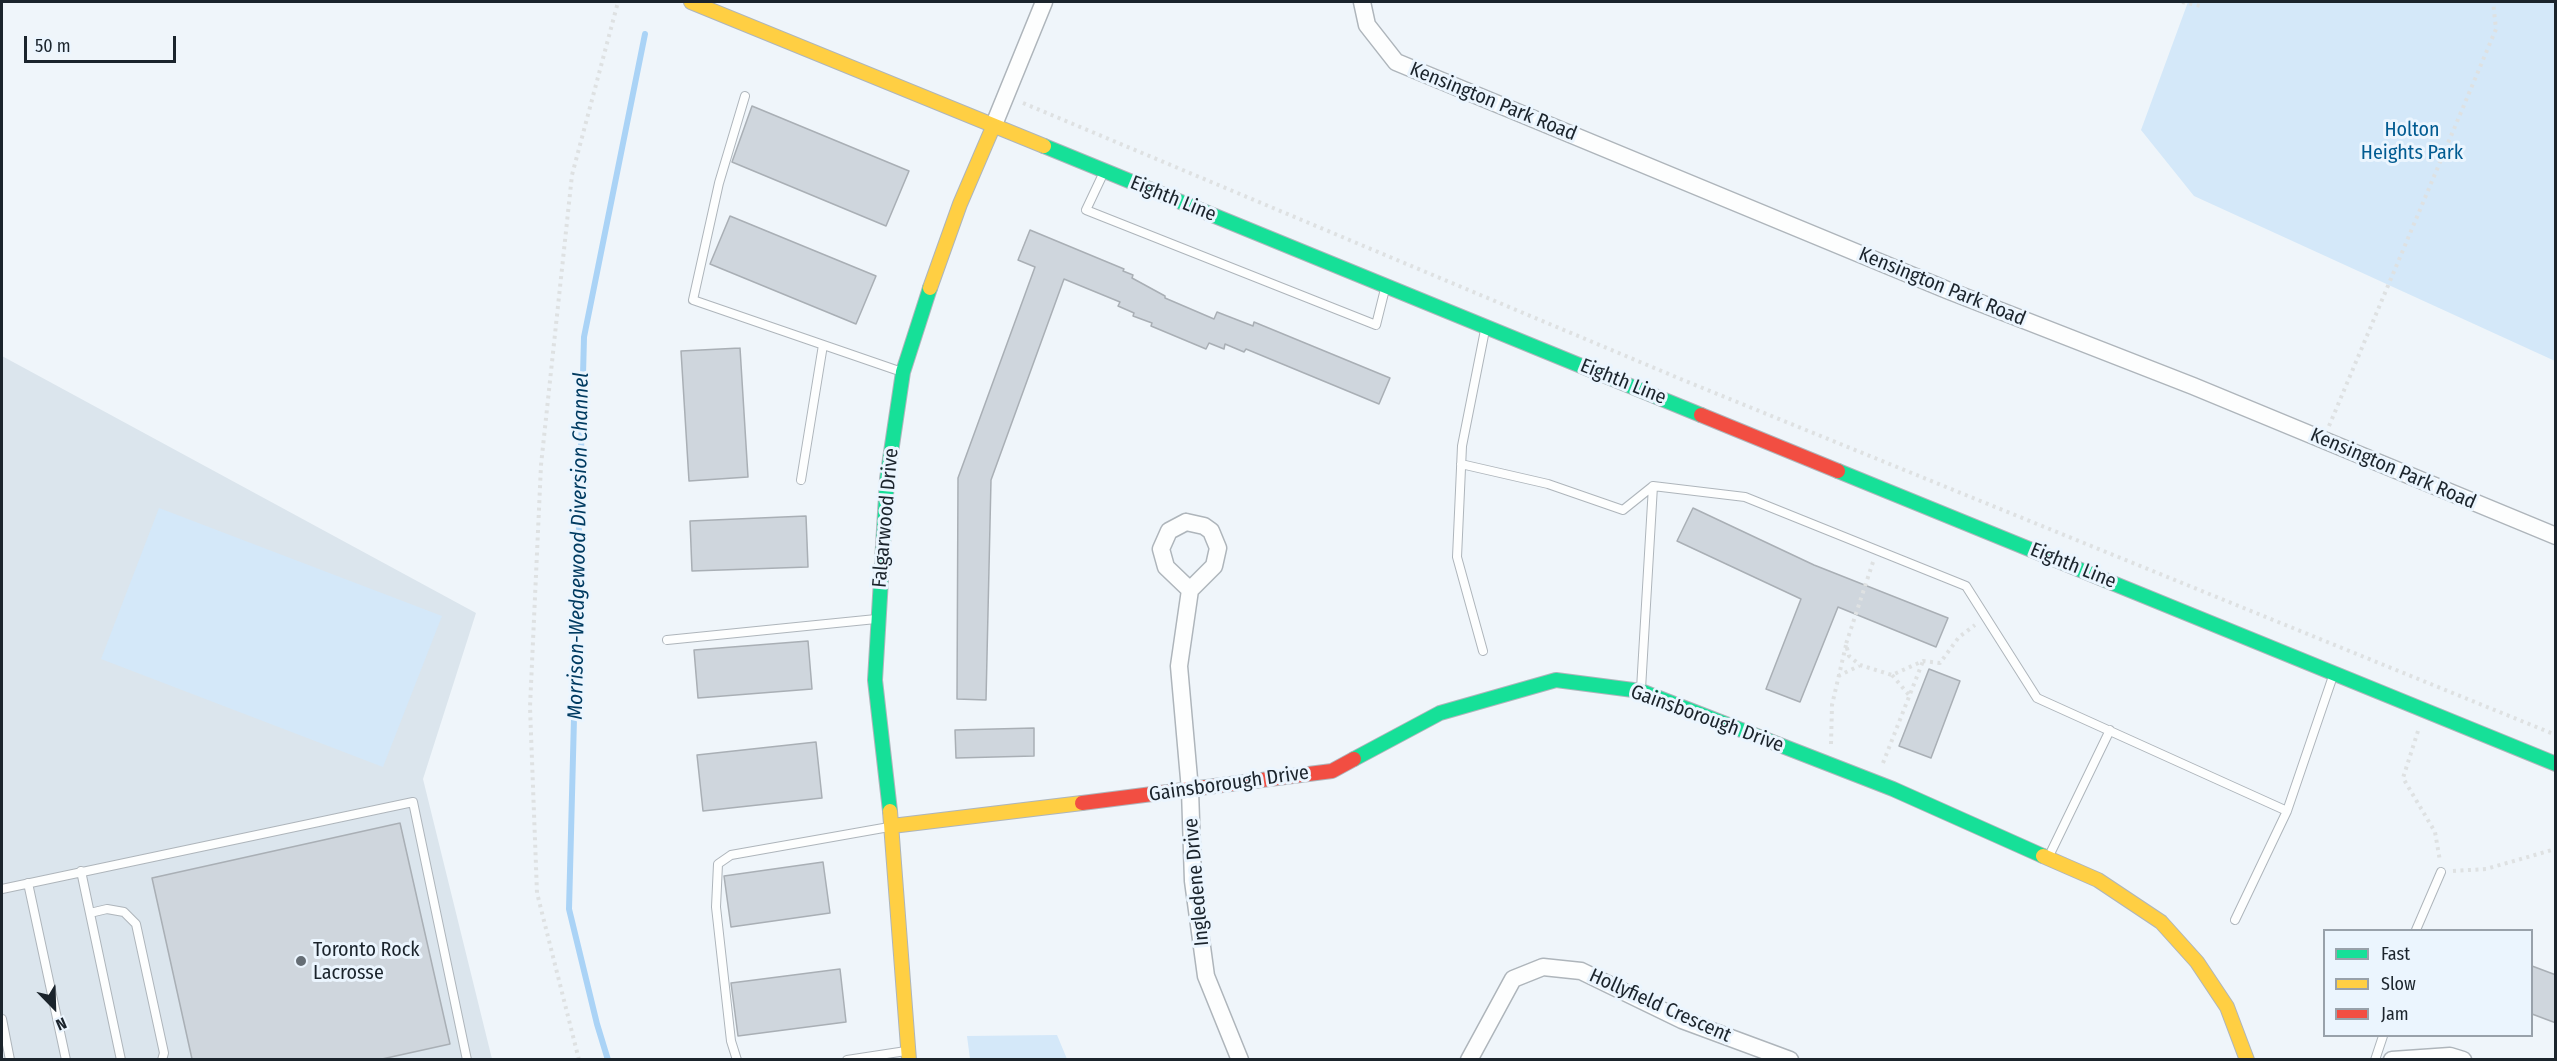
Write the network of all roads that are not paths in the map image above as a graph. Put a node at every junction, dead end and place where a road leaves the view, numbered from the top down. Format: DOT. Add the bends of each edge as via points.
graph roads {
  1 [pos="691,2"];
  2 [pos="1044,2"];
  3 [pos="1362,2"];
  4 [pos="745,96"];
  5 [pos="993,127"];
  6 [pos="1104,171"];
  7 [pos="1386,284"];
  8 [pos="1485,326"];
  9 [pos="823,345"];
  10 [pos="903,372"];
  11 [pos="1461,464"];
  12 [pos="801,480"];
  13 [pos="1653,486"];
  14 [pos="2556,536"];
  15 [pos="1190,590"];
  16 [pos="878,619"];
  17 [pos="667,640"];
  18 [pos="1483,651"];
  19 [pos="2334,672"];
  20 [pos="1641,691"];
  21 [pos="2110,730"];
  22 [pos="2556,764"];
  23 [pos="1190,790"];
  24 [pos="2287,810"];
  25 [pos="892,826"];
  26 [pos="2049,858"];
  27 [pos="81,871"];
  28 [pos="2441,872"];
  29 [pos="28,883"];
  30 [pos="2,889"];
  31 [pos="90,913"];
  32 [pos="2235,920"];
  33 [pos="2416,929"];
  34 [pos="2,1019"];
  35 [pos="2382,1037"];
  36 [pos="909,1055"];
  37 [pos="10,1059"];
  38 [pos="66,1059"];
  39 [pos="121,1059"];
  40 [pos="162,1059"];
  41 [pos="467,1059"];
  42 [pos="737,1059"];
  43 [pos="847,1059"];
  44 [pos="1240,1059"];
  45 [pos="1469,1059"];
  46 [pos="1790,1059"];
  47 [pos="2247,1059"];
  48 [pos="2375,1059"];
  49 [pos="2392,1059"];
  50 [pos="2463,1059"];
  1 -- 5 [label="street, Eighth Line"];
  2 -- 5 [label="street, Falgarwood Drive"];
  3 -- 14 [label="street, Kensington Park Road" via="1367,25 1396,62"];
  4 -- 9 [label="lane" via="719,183 693,300"];
  5 -- 6 [label="street, Eighth Line"];
  5 -- 10 [label="street, Falgarwood Drive" via="960,204"];
  6 -- 7 [label="street, Eighth Line"];
  6 -- 7 [label="lane" via="1086,210 1376,325"];
  7 -- 8 [label="street, Eighth Line"];
  8 -- 11 [label="lane"];
  8 -- 19 [label="street, Eighth Line"];
  9 -- 10 [label="lane"];
  9 -- 12 [label="lane"];
  10 -- 16 [label="street, Falgarwood Drive" via="887,478"];
  11 -- 13 [label="lane" via="1548,484 1623,510"];
  11 -- 18 [label="lane" via="1457,557"];
  13 -- 20 [label="lane"];
  13 -- 21 [label="lane" via="1744,497 1966,586 2037,698"];
  15 -- 23 [label="street, Ingledene Drive" via="1179,666"];
  16 -- 17 [label="lane"];
  16 -- 25 [label="street, Falgarwood Drive" via="875,680"];
  19 -- 22 [label="street, Eighth Line"];
  19 -- 24 [label="lane"];
  20 -- 23 [label="street, Gainsborough Drive" via="1556,680 1440,713 1332,771"];
  20 -- 26 [label="street, Gainsborough Drive" via="1876,782"];
  21 -- 24 [label="lane"];
  21 -- 26 [label="lane"];
  23 -- 25 [label="street, Gainsborough Drive"];
  23 -- 44 [label="street, Ingledene Drive" via="1193,881 1206,976"];
  24 -- 32 [label="lane"];
  25 -- 36 [label="street, Falgarwood Drive"];
  25 -- 42 [label="lane" via="731,855 718,864 716,907 731,1041"];
  26 -- 47 [label="street, Gainsborough Drive" via="2098,880 2162,922 2197,962 2227,1007"];
  27 -- 29 [label="lane"];
  27 -- 31 [label="lane"];
  27 -- 41 [label="lane" via="413,802"];
  28 -- 33 [label="lane"];
  29 -- 30 [label="lane"];
  29 -- 38 [label="lane"];
  31 -- 39 [label="lane"];
  31 -- 40 [label="lane" via="107,909 124,912 136,924 164,1053"];
  34 -- 37 [label="lane"];
  35 -- 48 [label="lane"];
  36 -- 43 [label="lane"];
  45 -- 46 [label="street, Hollyfield Crescent" via="1514,979 1543,967 1581,971 1682,1020"];
  49 -- 50 [label="street"];
}
